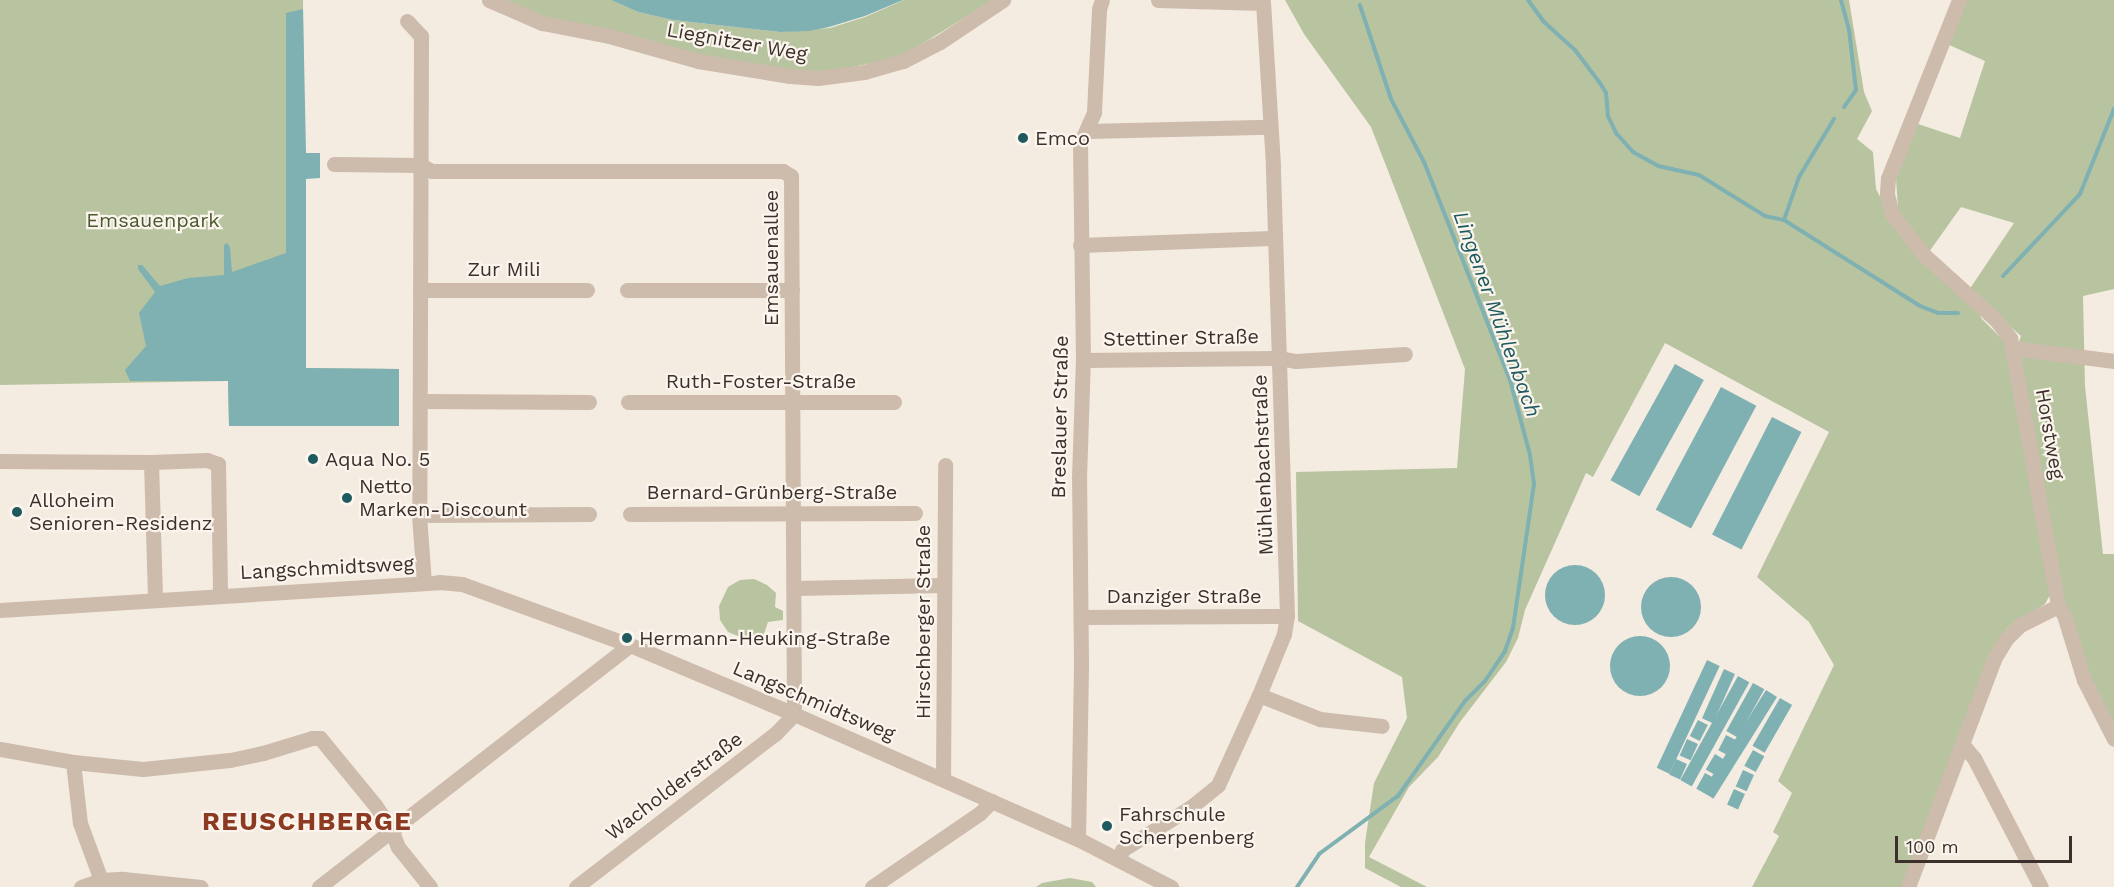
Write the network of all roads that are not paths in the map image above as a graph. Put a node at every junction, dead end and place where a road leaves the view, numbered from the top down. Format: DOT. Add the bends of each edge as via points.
graph roads {
  1 [pos="489,0"];
  2 [pos="1003,0"];
  3 [pos="1102,0"];
  4 [pos="1158,0"];
  5 [pos="1959,0"];
  6 [pos="407,21"];
  7 [pos="1269,127"];
  8 [pos="1087,131"];
  9 [pos="334,164"];
  10 [pos="420,165"];
  11 [pos="1275,238"];
  12 [pos="1080,245"];
  13 [pos="420,290"];
  14 [pos="587,290"];
  15 [pos="627,290"];
  16 [pos="792,290"];
  17 [pos="2013,348"];
  18 [pos="1405,354"];
  19 [pos="1280,358"];
  20 [pos="1083,360"];
  21 [pos="2114,361"];
  22 [pos="420,401"];
  23 [pos="791,401"];
  24 [pos="589,402"];
  25 [pos="628,402"];
  26 [pos="894,402"];
  27 [pos="0,461"];
  28 [pos="151,462"];
  29 [pos="945,465"];
  30 [pos="794,513"];
  31 [pos="915,513"];
  32 [pos="589,514"];
  33 [pos="630,514"];
  34 [pos="419,515"];
  35 [pos="424,583"];
  36 [pos="943,585"];
  37 [pos="795,588"];
  38 [pos="219,596"];
  39 [pos="155,600"];
  40 [pos="2058,606"];
  41 [pos="0,610"];
  42 [pos="1287,616"];
  43 [pos="1081,617"];
  44 [pos="630,645"];
  45 [pos="1259,695"];
  46 [pos="794,714"];
  47 [pos="1382,726"];
  48 [pos="2114,738"];
  49 [pos="1963,745"];
  50 [pos="0,749"];
  51 [pos="73,762"];
  52 [pos="943,779"];
  53 [pos="992,801"];
  54 [pos="391,829"];
  55 [pos="1078,839"];
  56 [pos="1119,860"];
  57 [pos="101,880"];
  58 [pos="81,887"];
  59 [pos="201,887"];
  60 [pos="319,887"];
  61 [pos="430,887"];
  62 [pos="576,887"];
  63 [pos="872,887"];
  64 [pos="1171,887"];
  65 [pos="1908,887"];
  66 [pos="2041,887"];
  1 -- 2 [label="street, Liegnitzer Weg" via="542,23 609,36 698,61 818,78 864,72 903,61 940,42"];
  3 -- 8 [label="street, Breslauer Straße" via="1094,112"];
  4 -- 7 [label="street, Mühlenbachstraße" via="1263,3"];
  5 -- 17 [label="street, Horstweg" via="1888,178 1887,194 1901,228 1924,255 1996,320"];
  6 -- 10 [label="street" via="421,36"];
  7 -- 8 [label="street"];
  7 -- 11 [label="street, Mühlenbachstraße"];
  8 -- 12 [label="street, Breslauer Straße" via="1080,144"];
  9 -- 10 [label="street"];
  10 -- 13 [label="street"];
  10 -- 16 [label="street, Emsauenallee" via="432,171 783,171 791,176 792,183"];
  11 -- 12 [label="street"];
  11 -- 19 [label="street, Mühlenbachstraße"];
  12 -- 20 [label="street, Breslauer Straße"];
  13 -- 14 [label="street, Zur Mili"];
  13 -- 22 [label="street"];
  15 -- 16 [label="street"];
  16 -- 23 [label="street, Emsauenallee"];
  17 -- 21 [label="street"];
  17 -- 40 [label="street, Horstweg"];
  18 -- 19 [label="street, Stettiner Straße" via="1296,361"];
  19 -- 20 [label="street, Stettiner Straße"];
  19 -- 42 [label="street, Mühlenbachstraße"];
  20 -- 43 [label="street, Breslauer Straße" via="1079,478"];
  22 -- 24 [label="street"];
  22 -- 34 [label="street"];
  23 -- 25 [label="street, Ruth-Foster-Straße"];
  23 -- 26 [label="street, Ruth-Foster-Straße"];
  23 -- 30 [label="street, Emsauenallee"];
  27 -- 28 [label="street"];
  28 -- 38 [label="street" via="207,460 218,464"];
  28 -- 39 [label="street"];
  29 -- 36 [label="street, Hirschberger Straße"];
  30 -- 31 [label="street, Bernard-Grünberg-Straße"];
  30 -- 33 [label="street, Bernard-Grünberg-Straße"];
  30 -- 37 [label="street, Emsauenallee"];
  32 -- 34 [label="street"];
  34 -- 35 [label="street"];
  35 -- 38 [label="street, Langschmidtsweg"];
  35 -- 44 [label="street, Langschmidtsweg" via="479,588"];
  36 -- 37 [label="street"];
  36 -- 52 [label="street, Hirschberger Straße"];
  37 -- 46 [label="street, Emsauenallee"];
  38 -- 39 [label="street, Langschmidtsweg"];
  39 -- 41 [label="street, Langschmidtsweg"];
  40 -- 48 [label="street, Horstweg" via="2084,680"];
  40 -- 49 [label="street" via="2020,625 2006,639 1994,659"];
  42 -- 43 [label="street, Danziger Straße"];
  42 -- 45 [label="street, Mühlenbachstraße" via="1284,634"];
  43 -- 55 [label="street, Breslauer Straße"];
  44 -- 46 [label="street, Langschmidtsweg"];
  44 -- 54 [label="street"];
  45 -- 47 [label="street" via="1320,718"];
  45 -- 56 [label="street, Mühlenbachstraße" via="1218,785 1191,807 1122,850"];
  46 -- 52 [label="street, Langschmidtsweg"];
  46 -- 62 [label="street, Wacholderstraße" via="775,734"];
  49 -- 65 [label="street"];
  49 -- 66 [label="street" via="1974,758"];
  50 -- 51 [label="street"];
  51 -- 54 [label="street" via="122,768 176,766 263,753 320,738"];
  51 -- 57 [label="street" via="80,823"];
  52 -- 53 [label="street, Langschmidtsweg"];
  53 -- 55 [label="street, Langschmidtsweg"];
  53 -- 63 [label="street" via="981,813"];
  54 -- 60 [label="street"];
  54 -- 61 [label="street" via="398,847"];
  55 -- 56 [label="street, Langschmidtsweg"];
  56 -- 64 [label="street, Langschmidtsweg"];
  57 -- 58 [label="street"];
  57 -- 59 [label="street"];
}
